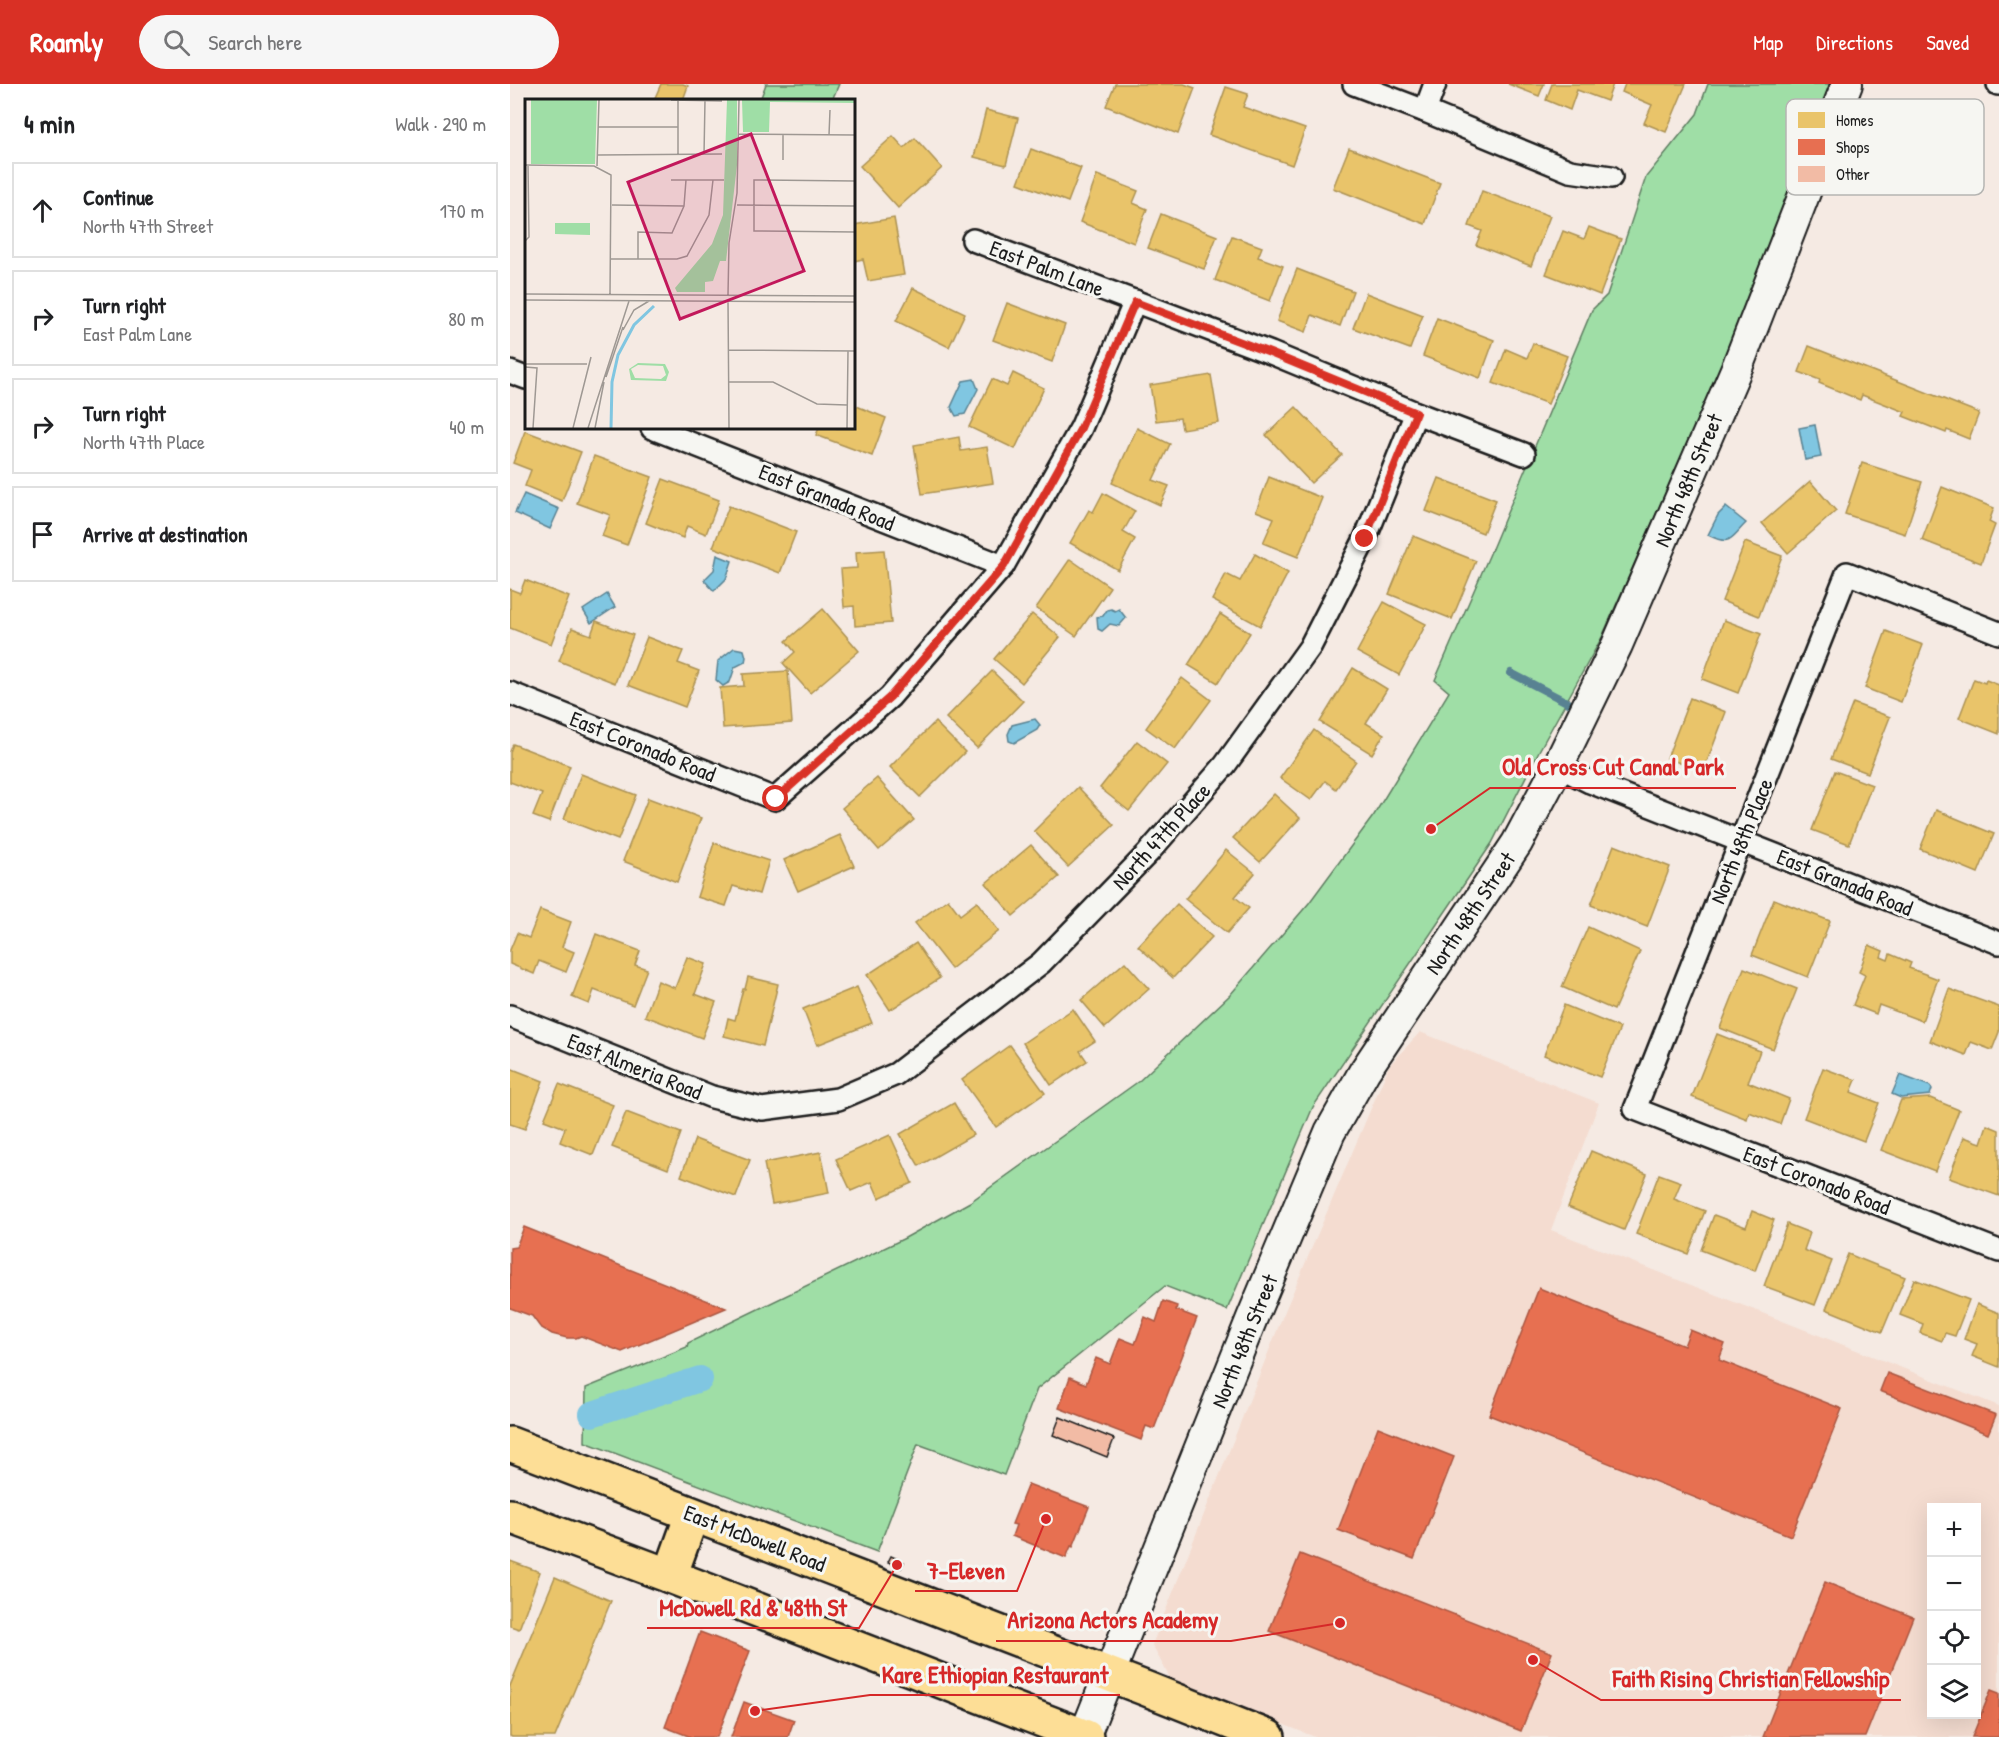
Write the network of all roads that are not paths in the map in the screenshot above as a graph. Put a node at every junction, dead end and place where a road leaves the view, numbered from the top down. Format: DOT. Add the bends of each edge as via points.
graph roads {
  1 [pos="1354,84"];
  2 [pos="1435,84"];
  3 [pos="1847,84"];
  4 [pos="1841,99"];
  5 [pos="1425,111"];
  6 [pos="1611,177"];
  7 [pos="1804,195"];
  8 [pos="973,240"];
  9 [pos="1135,302"];
  10 [pos="510,372"];
  11 [pos="525,378"];
  12 [pos="1416,413"];
  13 [pos="654,429"];
  14 [pos="1524,454"];
  15 [pos="1004,566"];
  16 [pos="1999,633"];
  17 [pos="510,693"];
  18 [pos="1558,766"];
  19 [pos="1741,841"];
  20 [pos="1999,943"];
  21 [pos="510,1016"];
  22 [pos="762,1109"];
  23 [pos="1635,1109"];
  24 [pos="1999,1251"];
  25 [pos="510,1444"];
  26 [pos="692,1515"];
  27 [pos="510,1516"];
  28 [pos="670,1575"];
  29 [pos="1109,1674"];
  30 [pos="1085,1737"];
  31 [pos="1268,1737"];
  1 -- 5 [label="street"];
  2 -- 5 [label="street"];
  3 -- 4 [label="street, North 48th Street"];
  5 -- 6 [label="street" via="1570,171"];
  7 -- 18 [label="street, North 48th Street" via="1738,365 1617,645"];
  8 -- 9 [label="street, East Palm Lane"];
  9 -- 12 [label="street, East Palm Lane"];
  9 -- 15 [label="street" via="1081,428"];
  10 -- 11 [label="street"];
  12 -- 14 [label="street, East Palm Lane"];
  12 -- 22 [label="street, North 47th Place" via="1365,539 1310,647 1225,765 1148,853 1041,963 896,1074 838,1100"];
  13 -- 15 [label="street, East Granada Road"];
  15 -- 17 [label="street, East Coronado Road" via="890,697 776,799"];
  16 -- 19 [label="street, North 48th Place" via="1847,573"];
  18 -- 19 [label="street, East Granada Road"];
  18 -- 29 [label="street, North 48th Street" via="1517,843 1364,1072 1330,1132"];
  19 -- 20 [label="street, East Granada Road"];
  19 -- 23 [label="street, North 48th Place"];
  21 -- 22 [label="street, East Almeria Road" via="712,1097"];
  23 -- 24 [label="street, East Coronado Road"];
  25 -- 26 [label="main road, East McDowell Road"];
  26 -- 28 [label="main road"];
  26 -- 29 [label="main road, East McDowell Road"];
  27 -- 28 [label="main road"];
  28 -- 30 [label="main road"];
  29 -- 30 [label="street, North 48th Street"];
  29 -- 31 [label="main road, East McDowell Road"];
}
